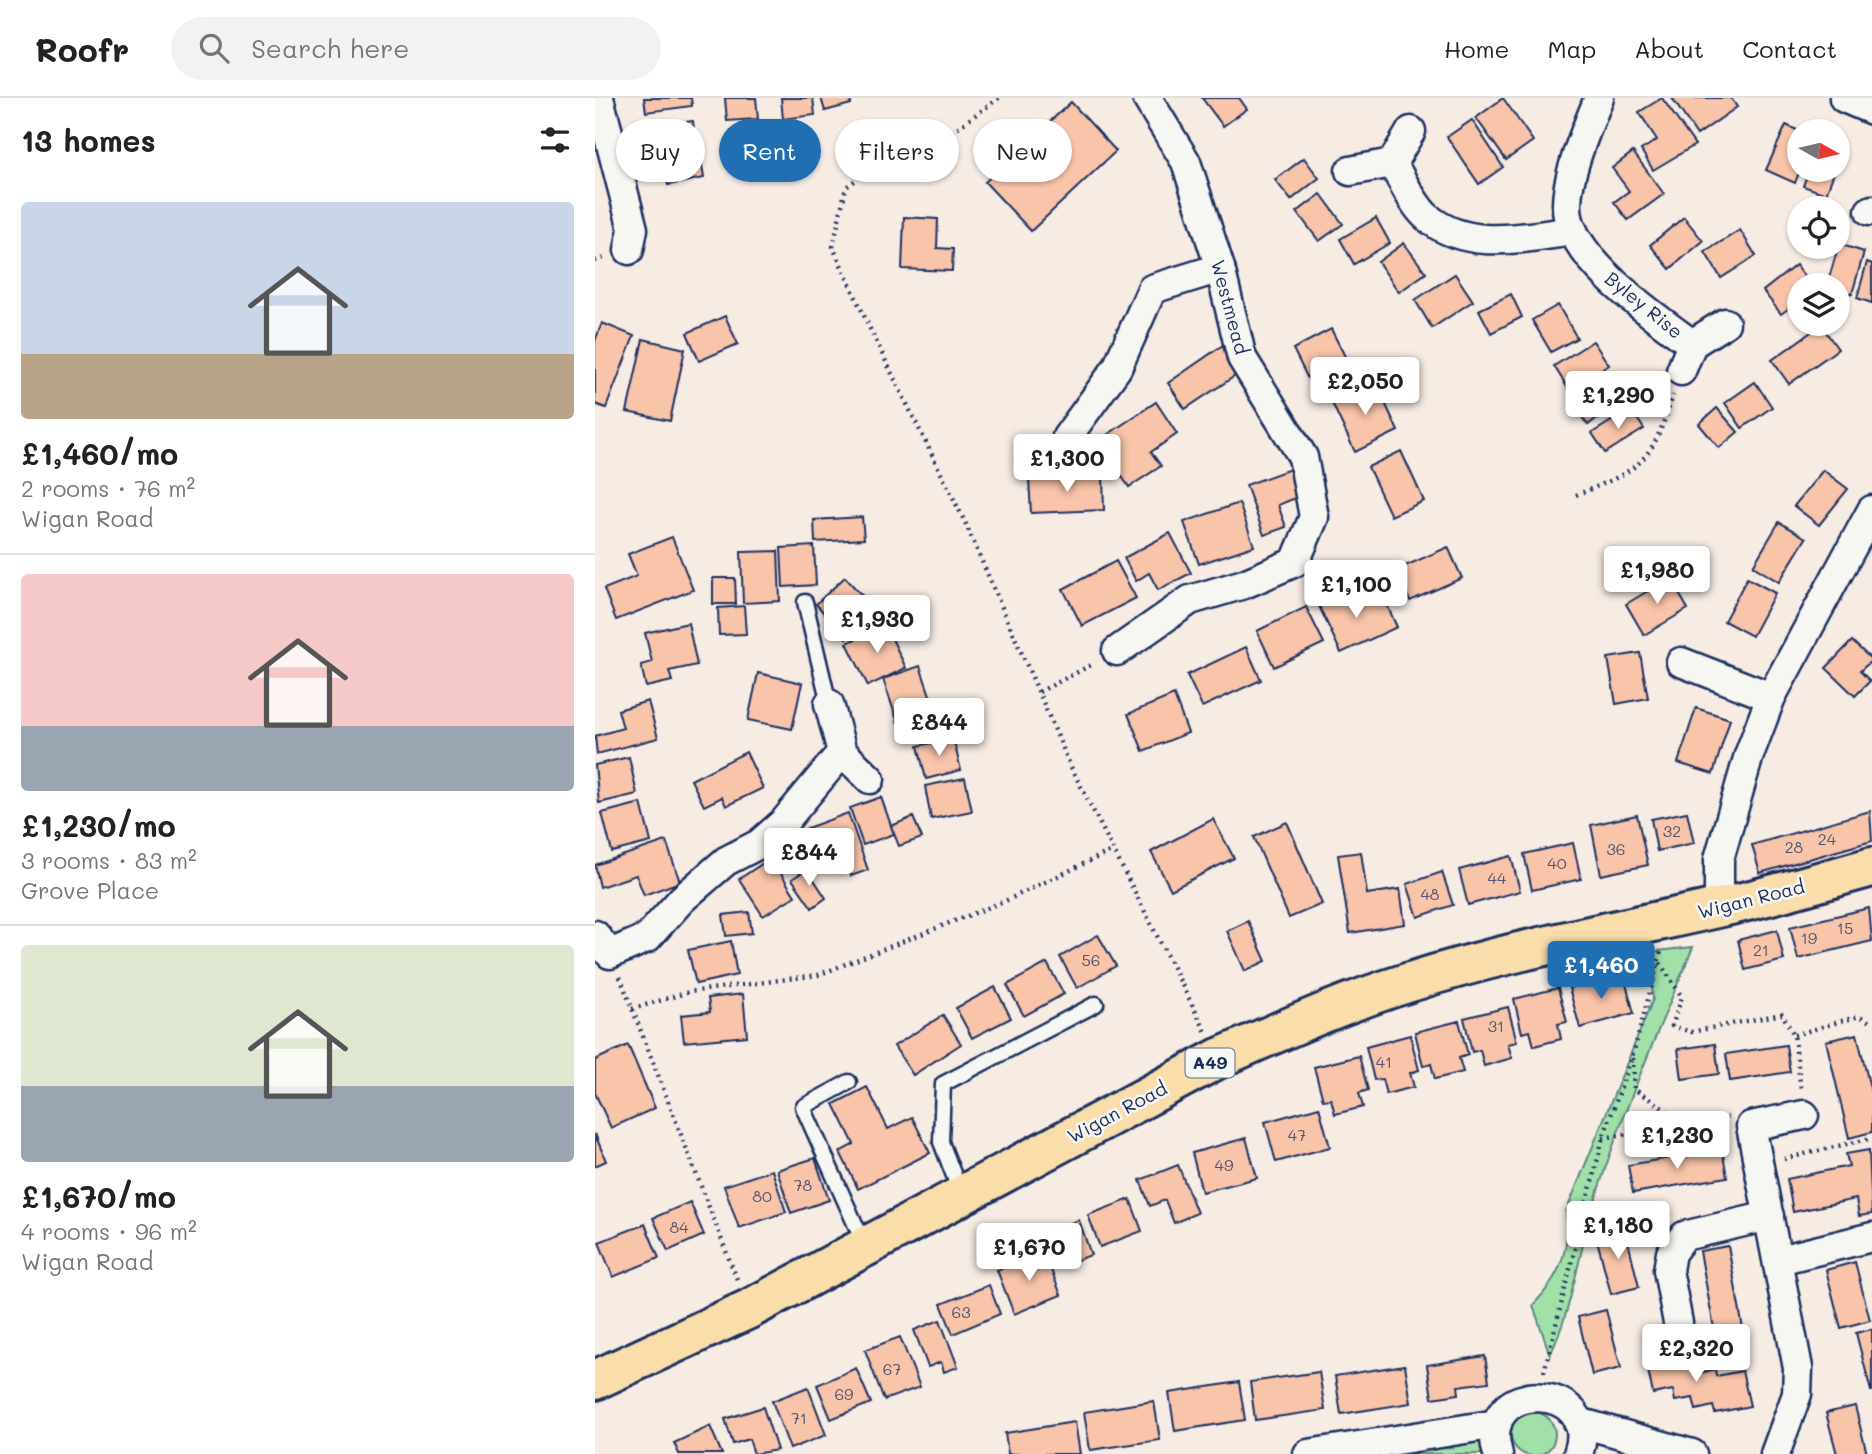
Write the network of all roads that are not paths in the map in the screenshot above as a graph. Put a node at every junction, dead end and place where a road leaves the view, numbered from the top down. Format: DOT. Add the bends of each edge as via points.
graph roads {
  1 [pos="599,98"];
  2 [pos="1147,98"];
  3 [pos="1599,98"];
  4 [pos="1844,98"];
  5 [pos="1872,110"];
  6 [pos="1411,131"];
  7 [pos="1392,163"];
  8 [pos="1350,171"];
  9 [pos="1573,231"];
  10 [pos="629,250"];
  11 [pos="1220,268"];
  12 [pos="1725,323"];
  13 [pos="1692,344"];
  14 [pos="1681,371"];
  15 [pos="1067,437"];
  16 [pos="1872,510"];
  17 [pos="805,602"];
  18 [pos="1117,651"];
  19 [pos="1681,662"];
  20 [pos="1772,697"];
  21 [pos="829,704"];
  22 [pos="842,752"];
  23 [pos="870,779"];
  24 [pos="1872,867"];
  25 [pos="1719,908"];
  26 [pos="603,945"];
  27 [pos="1097,1004"];
  28 [pos="849,1082"];
  29 [pos="1804,1115"];
  30 [pos="962,1195"];
  31 [pos="1769,1216"];
  32 [pos="1872,1237"];
  33 [pos="866,1247"];
  34 [pos="1779,1260"];
  35 [pos="1678,1323"];
  36 [pos="595,1380"];
  37 [pos="1578,1422"];
  38 [pos="1497,1424"];
  39 [pos="1336,1452"];
  40 [pos="1308,1454"];
  41 [pos="1498,1454"];
  42 [pos="1578,1454"];
  43 [pos="1692,1454"];
  44 [pos="1775,1454"];
  1 -- 10 [label="street" via="633,229"];
  2 -- 11 [label="street, Westmead" via="1186,162"];
  3 -- 9 [label="street, Byley Rise" via="1579,150 1566,208"];
  4 -- 5 [label="street"];
  6 -- 7 [label="street"];
  7 -- 8 [label="street"];
  7 -- 9 [label="street" via="1427,217 1466,238 1509,240"];
  9 -- 13 [label="street, Byley Rise" via="1606,277"];
  11 -- 15 [label="street" via="1153,289 1117,368"];
  11 -- 18 [label="street, Westmead" via="1242,358 1303,457 1314,517 1295,562 1190,600"];
  12 -- 13 [label="street, Byley Rise"];
  13 -- 14 [label="street, Byley Rise"];
  16 -- 20 [label="street"];
  17 -- 21 [label="lane"];
  19 -- 20 [label="street"];
  20 -- 25 [label="street" via="1749,755 1719,859"];
  21 -- 22 [label="street"];
  22 -- 23 [label="street"];
  22 -- 26 [label="street" via="784,822 682,898 647,938"];
  24 -- 25 [label="highway, Wigan Road / A49"];
  25 -- 30 [label="highway, Wigan Road / A49" via="1538,946 1406,983 1304,1021 1219,1058"];
  27 -- 30 [label="lane" via="943,1084 941,1142"];
  28 -- 33 [label="lane" via="803,1107"];
  29 -- 31 [label="street" via="1751,1126"];
  30 -- 33 [label="highway, Wigan Road / A49"];
  31 -- 34 [label="street"];
  31 -- 35 [label="street" via="1684,1236 1671,1253 1668,1270"];
  32 -- 34 [label="street"];
  33 -- 36 [label="highway, Wigan Road / A49" via="749,1309"];
  34 -- 44 [label="street" via="1798,1368 1797,1394"];
  37 -- 38 [label="street" via="1561,1402 1536,1396 1512,1404"];
  37 -- 42 [label="street"];
  37 -- 43 [label="street"];
  38 -- 39 [label="street"];
  38 -- 41 [label="street"];
  39 -- 40 [label="street"];
}
